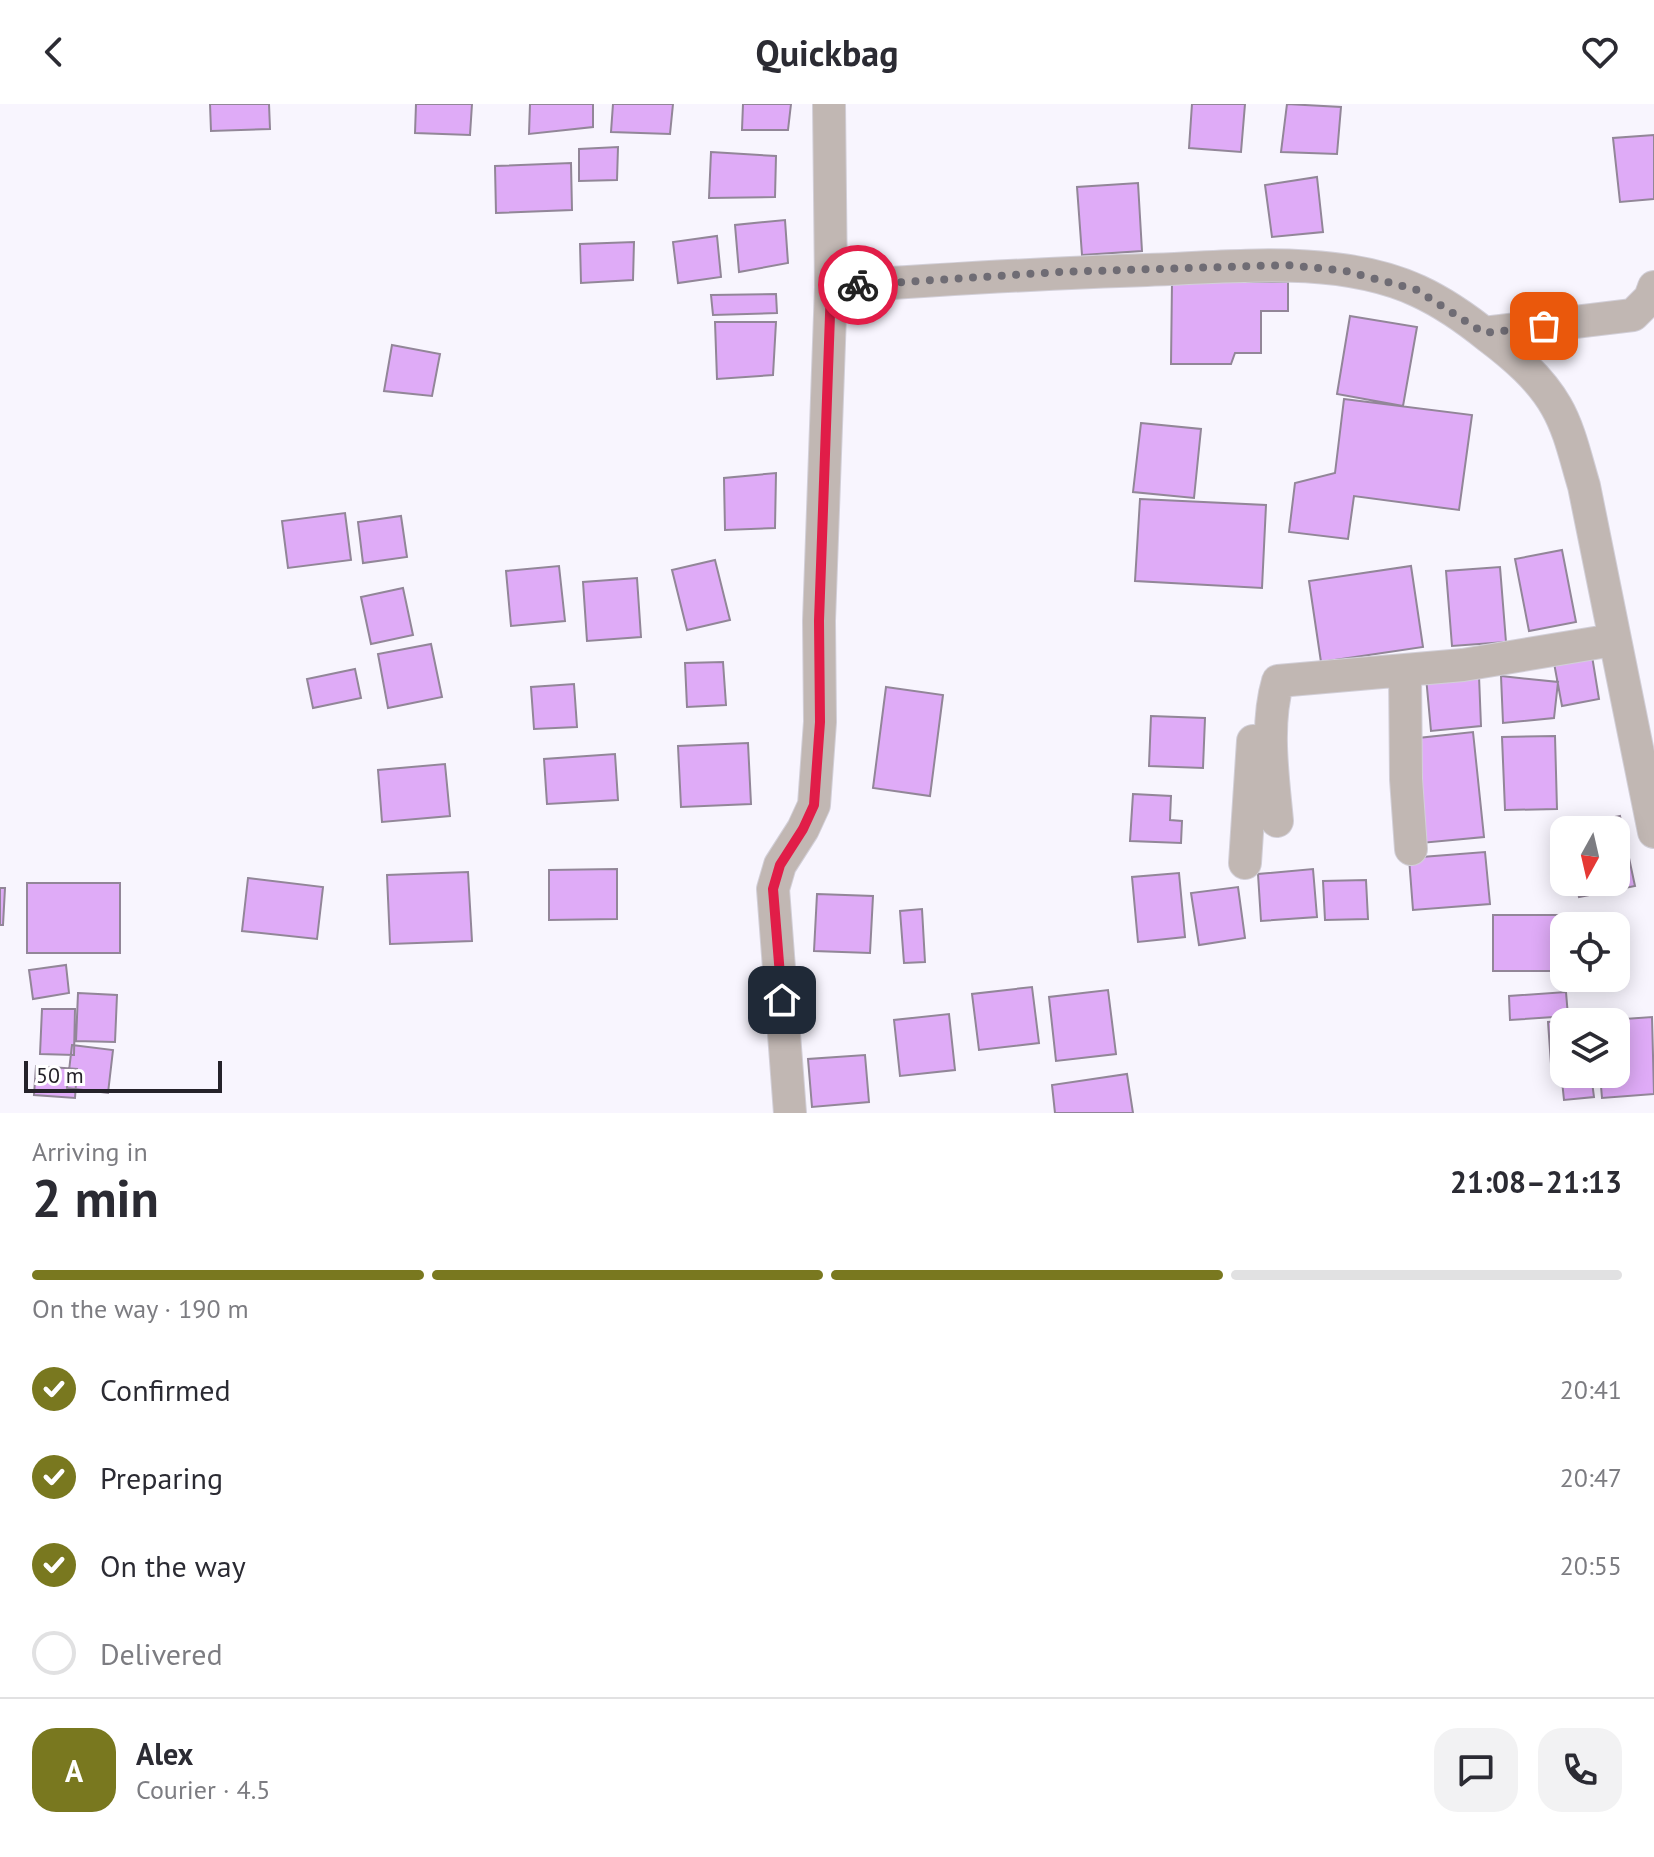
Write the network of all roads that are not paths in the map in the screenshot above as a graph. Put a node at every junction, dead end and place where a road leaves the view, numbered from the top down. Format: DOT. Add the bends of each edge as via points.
graph roads {
  1 [pos="829,104"];
  2 [pos="831,287"];
  3 [pos="1654,287"];
  4 [pos="1484,333"];
  5 [pos="1613,640"];
  6 [pos="1405,671"];
  7 [pos="1278,681"];
  8 [pos="1277,821"];
  9 [pos="1654,832"];
  10 [pos="1411,849"];
  11 [pos="1245,863"];
  12 [pos="790,1113"];
  1 -- 2 [label="street"];
  2 -- 4 [label="street" via="1059,272 1288,265 1346,271 1417,290"];
  2 -- 12 [label="street" via="814,805 780,865 773,889"];
  3 -- 4 [label="street" via="1633,315"];
  4 -- 5 [label="street" via="1541,383 1557,407 1584,486"];
  5 -- 6 [label="street"];
  5 -- 9 [label="street"];
  6 -- 7 [label="street"];
  6 -- 10 [label="street"];
  7 -- 8 [label="street" via="1271,760"];
  7 -- 11 [label="street" via="1262,684 1255,698"];
}
